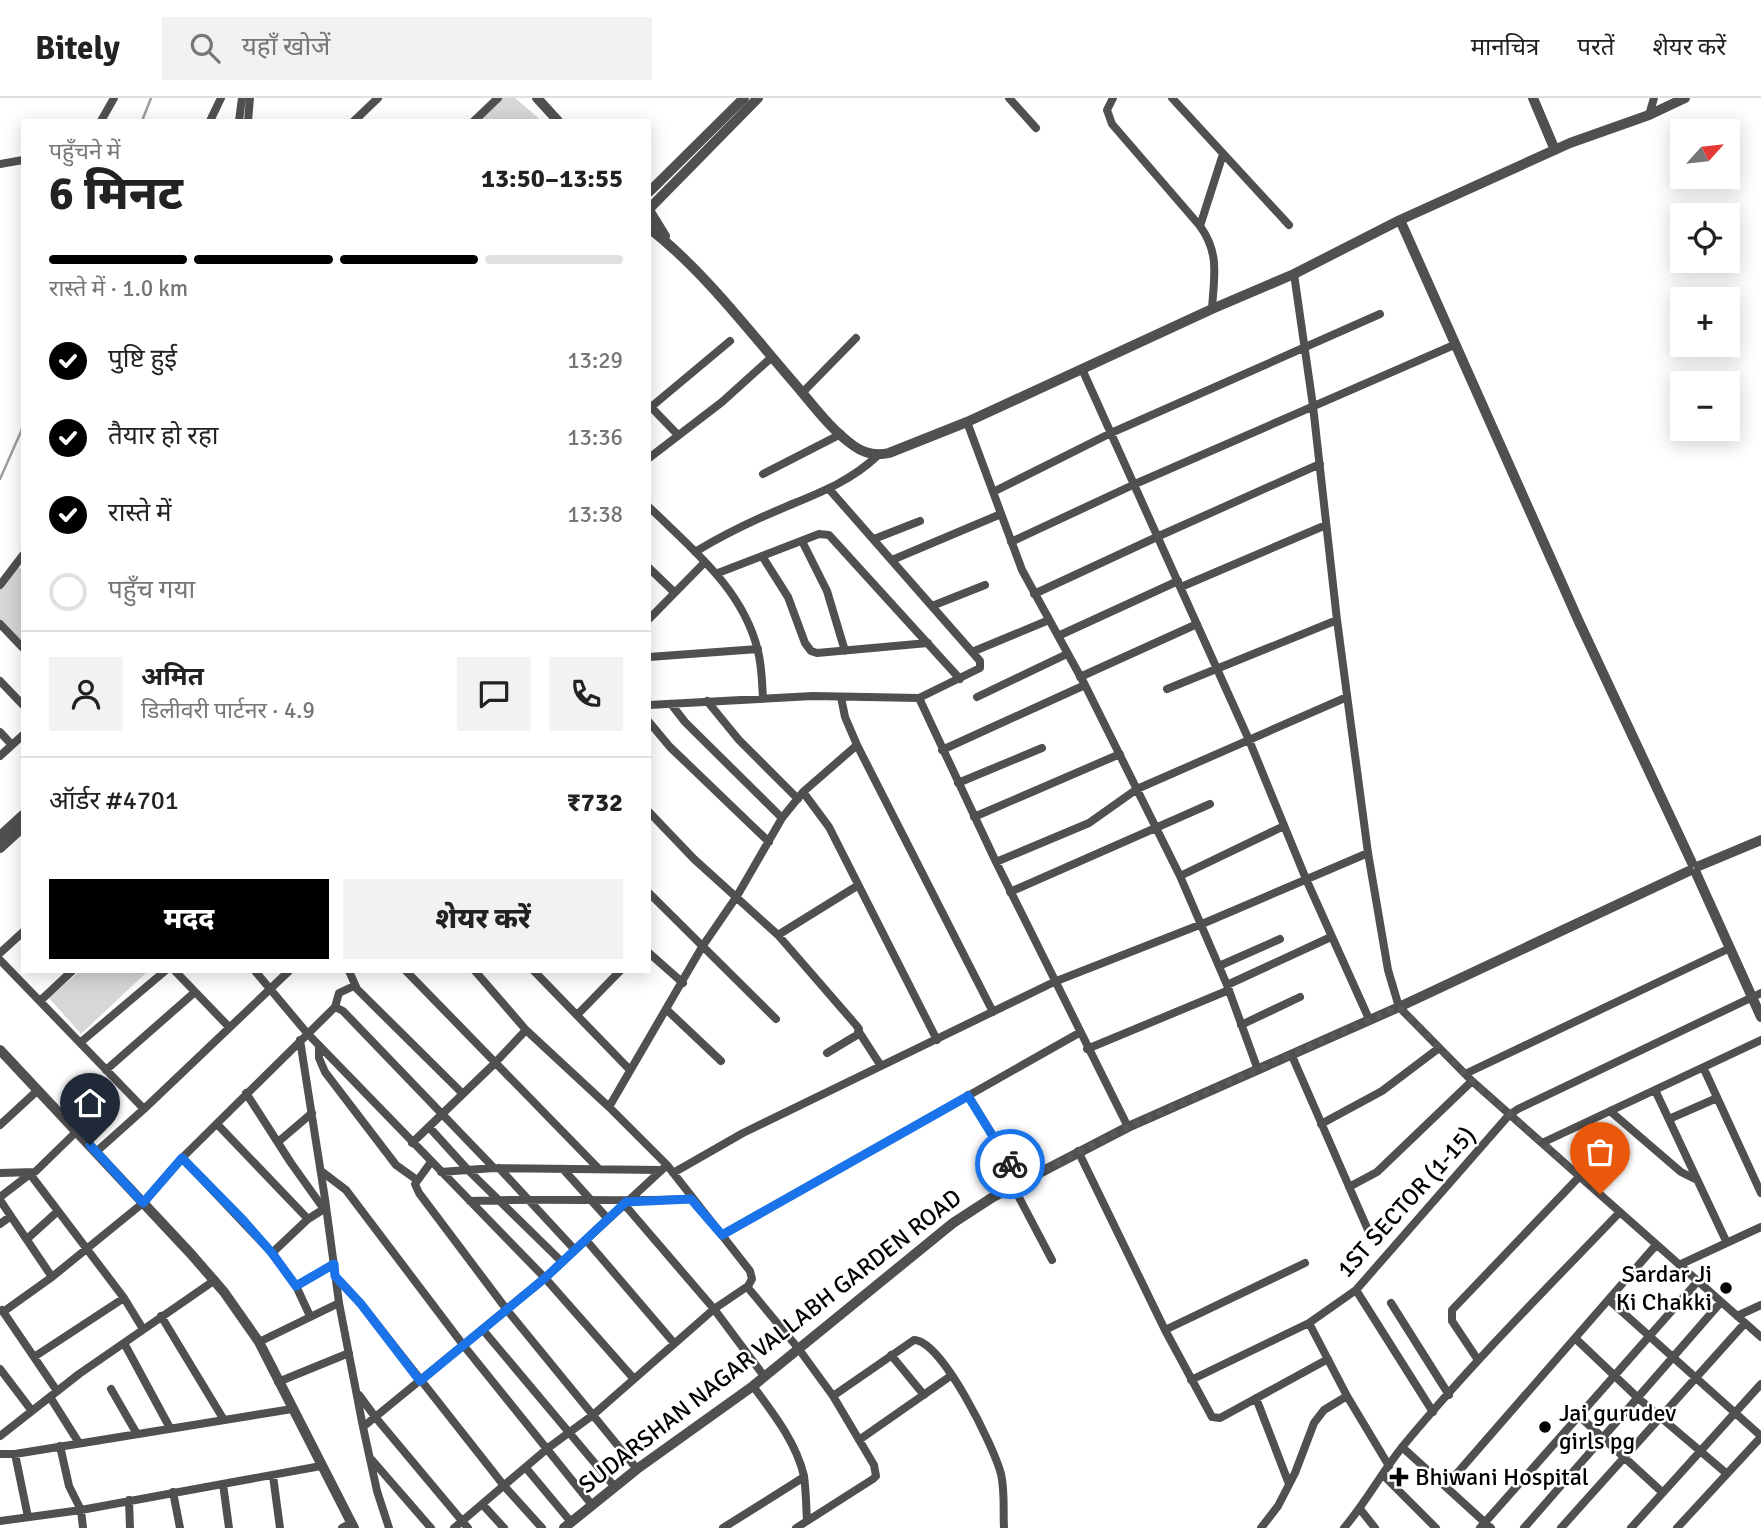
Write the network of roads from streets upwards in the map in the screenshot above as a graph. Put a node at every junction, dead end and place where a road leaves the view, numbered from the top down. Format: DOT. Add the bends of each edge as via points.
graph roads {
  1 [pos="114,98"];
  2 [pos="220,98"];
  3 [pos="378,98"];
  4 [pos="498,98"];
  5 [pos="537,98"];
  6 [pos="744,98"];
  7 [pos="758,98"];
  8 [pos="1009,98"];
  9 [pos="1113,98"];
  10 [pos="1172,98"];
  11 [pos="1533,98"];
  12 [pos="1654,98"];
  13 [pos="1685,98"];
  14 [pos="247,101"];
  15 [pos="1649,115"];
  16 [pos="102,119"];
  17 [pos="210,119"];
  18 [pos="240,119"];
  19 [pos="248,119"];
  20 [pos="356,119"];
  21 [pos="476,119"];
  22 [pos="556,119"];
  23 [pos="1036,128"];
  24 [pos="1555,150"];
  25 [pos="1223,153"];
  26 [pos="21,160"];
  27 [pos="0,164"];
  28 [pos="651,190"];
  29 [pos="651,208"];
  30 [pos="651,213"];
  31 [pos="1400,220"];
  32 [pos="1289,225"];
  33 [pos="1200,226"];
  34 [pos="651,230"];
  35 [pos="668,243"];
  36 [pos="1294,274"];
  37 [pos="1212,309"];
  38 [pos="1380,314"];
  39 [pos="856,338"];
  40 [pos="730,341"];
  41 [pos="1454,345"];
  42 [pos="1305,349"];
  43 [pos="772,357"];
  44 [pos="1082,369"];
  45 [pos="803,392"];
  46 [pos="651,405"];
  47 [pos="1313,405"];
  48 [pos="651,407"];
  49 [pos="967,422"];
  50 [pos="1111,433"];
  51 [pos="841,434"];
  52 [pos="678,435"];
  53 [pos="651,456"];
  54 [pos="877,456"];
  55 [pos="1320,464"];
  56 [pos="763,474"];
  57 [pos="1135,484"];
  58 [pos="829,489"];
  59 [pos="993,492"];
  60 [pos="651,509"];
  61 [pos="1001,514"];
  62 [pos="920,521"];
  63 [pos="1326,525"];
  64 [pos="1158,536"];
  65 [pos="874,539"];
  66 [pos="802,541"];
  67 [pos="1011,542"];
  68 [pos="695,552"];
  69 [pos="762,556"];
  70 [pos="21,558"];
  71 [pos="892,560"];
  72 [pos="705,562"];
  73 [pos="651,570"];
  74 [pos="718,573"];
  75 [pos="0,584"];
  76 [pos="1180,584"];
  77 [pos="985,585"];
  78 [pos="674,592"];
  79 [pos="1034,594"];
  80 [pos="932,606"];
  81 [pos="651,617"];
  82 [pos="1049,620"];
  83 [pos="1337,620"];
  84 [pos="0,624"];
  85 [pos="1197,624"];
  86 [pos="1058,636"];
  87 [pos="928,643"];
  88 [pos="21,646"];
  89 [pos="758,649"];
  90 [pos="845,651"];
  91 [pos="972,652"];
  92 [pos="1068,654"];
  93 [pos="651,657"];
  94 [pos="1216,668"];
  95 [pos="960,679"];
  96 [pos="0,681"];
  97 [pos="1082,681"];
  98 [pos="1167,689"];
  99 [pos="841,697"];
  100 [pos="977,697"];
  101 [pos="1347,697"];
  102 [pos="919,698"];
  103 [pos="763,699"];
  104 [pos="707,701"];
  105 [pos="21,703"];
  106 [pos="671,704"];
  107 [pos="651,705"];
  108 [pos="651,724"];
  109 [pos="0,733"];
  110 [pos="21,737"];
  111 [pos="1249,740"];
  112 [pos="12,745"];
  113 [pos="857,745"];
  114 [pos="1042,748"];
  115 [pos="942,750"];
  116 [pos="1120,754"];
  117 [pos="0,756"];
  118 [pos="958,783"];
  119 [pos="1137,789"];
  120 [pos="800,796"];
  121 [pos="1209,804"];
  122 [pos="651,814"];
  123 [pos="21,817"];
  124 [pos="974,817"];
  125 [pos="782,818"];
  126 [pos="1284,826"];
  127 [pos="1156,827"];
  128 [pos="21,829"];
  129 [pos="0,836"];
  130 [pos="1761,840"];
  131 [pos="769,842"];
  132 [pos="0,848"];
  133 [pos="1368,853"];
  134 [pos="996,862"];
  135 [pos="1694,868"];
  136 [pos="1180,876"];
  137 [pos="1306,879"];
  138 [pos="858,886"];
  139 [pos="1010,892"];
  140 [pos="651,895"];
  141 [pos="737,896"];
  142 [pos="1202,924"];
  143 [pos="21,934"];
  144 [pos="778,935"];
  145 [pos="1331,937"];
  146 [pos="1280,939"];
  147 [pos="702,947"];
  148 [pos="1730,948"];
  149 [pos="0,953"];
  150 [pos="651,955"];
  151 [pos="0,960"];
  152 [pos="1219,966"];
  153 [pos="70,973"];
  154 [pos="163,973"];
  155 [pos="177,973"];
  156 [pos="257,973"];
  157 [pos="287,973"];
  158 [pos="350,973"];
  159 [pos="408,973"];
  160 [pos="477,973"];
  161 [pos="536,973"];
  162 [pos="618,973"];
  163 [pos="1054,982"];
  164 [pos="683,983"];
  165 [pos="354,986"];
  166 [pos="1228,988"];
  167 [pos="271,989"];
  168 [pos="195,992"];
  169 [pos="1757,995"];
  170 [pos="1300,998"];
  171 [pos="40,1001"];
  172 [pos="335,1007"];
  173 [pos="1399,1007"];
  174 [pos="667,1010"];
  175 [pos="993,1012"];
  176 [pos="578,1014"];
  177 [pos="1761,1017"];
  178 [pos="776,1019"];
  179 [pos="1369,1019"];
  180 [pos="1241,1025"];
  181 [pos="229,1027"];
  182 [pos="526,1030"];
  183 [pos="859,1032"];
  184 [pos="307,1033"];
  185 [pos="1079,1033"];
  186 [pos="300,1040"];
  187 [pos="937,1040"];
  188 [pos="1761,1040"];
  189 [pos="81,1042"];
  190 [pos="319,1046"];
  191 [pos="1439,1048"];
  192 [pos="1087,1049"];
  193 [pos="0,1050"];
  194 [pos="827,1053"];
  195 [pos="1292,1056"];
  196 [pos="721,1061"];
  197 [pos="494,1064"];
  198 [pos="881,1066"];
  199 [pos="1703,1069"];
  200 [pos="106,1070"];
  201 [pos="630,1070"];
  202 [pos="1258,1070"];
  203 [pos="1465,1074"];
  204 [pos="1472,1081"];
  205 [pos="38,1090"];
  206 [pos="1655,1090"];
  207 [pos="246,1093"];
  208 [pos="462,1093"];
  209 [pos="968,1096"];
  210 [pos="1717,1098"];
  211 [pos="609,1107"];
  212 [pos="144,1109"];
  213 [pos="1610,1111"];
  214 [pos="312,1113"];
  215 [pos="441,1114"];
  216 [pos="1509,1115"];
  217 [pos="1669,1119"];
  218 [pos="217,1124"];
  219 [pos="1321,1124"];
  220 [pos="0,1125"];
  221 [pos="429,1126"];
  222 [pos="1128,1127"];
  223 [pos="77,1131"];
  224 [pos="278,1142"];
  225 [pos="412,1143"];
  226 [pos="1542,1143"];
  227 [pos="1079,1151"];
  228 [pos="96,1152"];
  229 [pos="182,1158"];
  230 [pos="431,1162"];
  231 [pos="664,1167"];
  232 [pos="496,1168"];
  233 [pos="563,1169"];
  234 [pos="468,1170"];
  235 [pos="599,1170"];
  236 [pos="321,1171"];
  237 [pos="441,1172"];
  238 [pos="0,1173"];
  239 [pos="673,1173"];
  240 [pos="30,1174"];
  241 [pos="1580,1176"];
  242 [pos="417,1180"];
  243 [pos="1698,1180"];
  244 [pos="1017,1184"];
  245 [pos="1349,1187"];
  246 [pos="1760,1187"];
  247 [pos="0,1199"];
  248 [pos="526,1199"];
  249 [pos="691,1199"];
  250 [pos="499,1200"];
  251 [pos="470,1201"];
  252 [pos="591,1201"];
  253 [pos="143,1203"];
  254 [pos="625,1203"];
  255 [pos="58,1211"];
  256 [pos="326,1211"];
  257 [pos="1620,1212"];
  258 [pos="11,1216"];
  259 [pos="308,1219"];
  260 [pos="608,1219"];
  261 [pos="0,1224"];
  262 [pos="1761,1227"];
  263 [pos="1368,1230"];
  264 [pos="722,1235"];
  265 [pos="27,1239"];
  266 [pos="586,1240"];
  267 [pos="1727,1243"];
  268 [pos="1656,1245"];
  269 [pos="86,1249"];
  270 [pos="575,1250"];
  271 [pos="272,1253"];
  272 [pos="1052,1260"];
  273 [pos="562,1262"];
  274 [pos="1306,1263"];
  275 [pos="334,1264"];
  276 [pos="1679,1265"];
  277 [pos="335,1276"];
  278 [pos="52,1277"];
  279 [pos="545,1278"];
  280 [pos="215,1280"];
  281 [pos="1698,1281"];
  282 [pos="296,1286"];
  283 [pos="748,1286"];
  284 [pos="1356,1290"];
  285 [pos="124,1298"];
  286 [pos="1609,1300"];
  287 [pos="1721,1302"];
  288 [pos="339,1303"];
  289 [pos="1391,1303"];
  290 [pos="1761,1305"];
  291 [pos="714,1309"];
  292 [pos="1,1310"];
  293 [pos="507,1310"];
  294 [pos="161,1316"];
  295 [pos="310,1316"];
  296 [pos="1737,1316"];
  297 [pos="1309,1323"];
  298 [pos="1745,1323"];
  299 [pos="143,1329"];
  300 [pos="483,1329"];
  301 [pos="1165,1329"];
  302 [pos="1649,1336"];
  303 [pos="1761,1337"];
  304 [pos="1576,1339"];
  305 [pos="259,1342"];
  306 [pos="124,1343"];
  307 [pos="674,1343"];
  308 [pos="464,1346"];
  309 [pos="798,1348"];
  310 [pos="349,1353"];
  311 [pos="891,1355"];
  312 [pos="34,1357"];
  313 [pos="1672,1358"];
  314 [pos="1328,1359"];
  315 [pos="1478,1360"];
  316 [pos="0,1370"];
  317 [pos="952,1375"];
  318 [pos="1614,1375"];
  319 [pos="764,1376"];
  320 [pos="1696,1378"];
  321 [pos="635,1379"];
  322 [pos="1191,1380"];
  323 [pos="420,1381"];
  324 [pos="278,1382"];
  325 [pos="1761,1384"];
  326 [pos="753,1386"];
  327 [pos="111,1389"];
  328 [pos="356,1391"];
  329 [pos="54,1394"];
  330 [pos="924,1395"];
  331 [pos="1449,1395"];
  332 [pos="833,1396"];
  333 [pos="1347,1396"];
  334 [pos="1256,1398"];
  335 [pos="1638,1398"];
  336 [pos="292,1409"];
  337 [pos="32,1411"];
  338 [pos="1433,1412"];
  339 [pos="1735,1412"];
  340 [pos="593,1415"];
  341 [pos="1578,1415"];
  342 [pos="1661,1417"];
  343 [pos="376,1418"];
  344 [pos="224,1420"];
  345 [pos="363,1427"];
  346 [pos="170,1428"];
  347 [pos="569,1432"];
  348 [pos="137,1433"];
  349 [pos="0,1436"];
  350 [pos="1761,1436"];
  351 [pos="1603,1438"];
  352 [pos="859,1440"];
  353 [pos="79,1443"];
  354 [pos="60,1446"];
  355 [pos="1402,1447"];
  356 [pos="548,1448"];
  357 [pos="1701,1451"];
  358 [pos="0,1454"];
  359 [pos="15,1454"];
  360 [pos="370,1457"];
  361 [pos="1625,1457"];
  362 [pos="321,1466"];
  363 [pos="1389,1466"];
  364 [pos="526,1468"];
  365 [pos="637,1469"];
  366 [pos="1726,1473"];
  367 [pos="1383,1475"];
  368 [pos="273,1476"];
  369 [pos="804,1477"];
  370 [pos="223,1484"];
  371 [pos="1289,1484"];
  372 [pos="614,1486"];
  373 [pos="1446,1486"];
  374 [pos="505,1487"];
  375 [pos="173,1492"];
  376 [pos="1662,1492"];
  377 [pos="129,1500"];
  378 [pos="592,1504"];
  379 [pos="483,1505"];
  380 [pos="1360,1509"];
  381 [pos="80,1510"];
  382 [pos="28,1517"];
  383 [pos="807,1520"];
  384 [pos="0,1521"];
  385 [pos="466,1524"];
  386 [pos="567,1525"];
  387 [pos="349,1526"];
  388 [pos="1485,1526"];
  389 [pos="83,1528"];
  390 [pos="130,1528"];
  391 [pos="180,1528"];
  392 [pos="229,1528"];
  393 [pos="280,1528"];
  394 [pos="389,1528"];
  395 [pos="431,1528"];
  396 [pos="454,1528"];
  397 [pos="504,1528"];
  398 [pos="541,1528"];
  399 [pos="723,1528"];
  400 [pos="796,1528"];
  401 [pos="1004,1528"];
  402 [pos="1261,1528"];
  403 [pos="1344,1528"];
  404 [pos="1376,1528"];
  405 [pos="1436,1528"];
  406 [pos="1524,1528"];
  407 [pos="1561,1528"];
  408 [pos="1631,1528"];
  409 [pos="1677,1528"];
  1 -- 16 [label="street"];
  2 -- 17 [label="street"];
  3 -- 20 [label="street"];
  4 -- 21 [label="street"];
  5 -- 22 [label="street"];
  6 -- 28 [label="street"];
  7 -- 29 [label="street"];
  8 -- 23 [label="street"];
  9 -- 33 [label="street" via="1107,110 1112,124"];
  10 -- 25 [label="street"];
  11 -- 24 [label="street"];
  12 -- 15 [label="street"];
  13 -- 15 [label="street"];
  14 -- 18 [label="street"];
  14 -- 19 [label="street"];
  15 -- 24 [label="street"];
  24 -- 31 [label="street"];
  25 -- 32 [label="street"];
  25 -- 33 [label="street"];
  26 -- 27 [label="street"];
  30 -- 35 [label="street"];
  31 -- 36 [label="street"];
  31 -- 41 [label="street"];
  33 -- 37 [label="street" via="1214,256"];
  34 -- 35 [label="street"];
  35 -- 43 [label="street"];
  36 -- 37 [label="street"];
  36 -- 42 [label="street"];
  37 -- 44 [label="street"];
  38 -- 42 [label="street"];
  39 -- 45 [label="street"];
  40 -- 46 [label="street"];
  41 -- 47 [label="street"];
  41 -- 135 [label="street"];
  42 -- 47 [label="street"];
  42 -- 50 [label="street"];
  43 -- 45 [label="street"];
  43 -- 52 [label="street"];
  44 -- 49 [label="street"];
  44 -- 50 [label="street"];
  45 -- 51 [label="street"];
  47 -- 55 [label="street"];
  47 -- 57 [label="street"];
  48 -- 52 [label="street"];
  49 -- 54 [label="street"];
  49 -- 59 [label="street"];
  50 -- 57 [label="street"];
  50 -- 59 [label="street"];
  51 -- 54 [label="street" via="853,446"];
  51 -- 56 [label="street"];
  52 -- 53 [label="street"];
  54 -- 58 [label="street"];
  55 -- 63 [label="street"];
  55 -- 64 [label="street"];
  57 -- 64 [label="street"];
  57 -- 67 [label="street"];
  58 -- 65 [label="street"];
  58 -- 68 [label="street"];
  59 -- 61 [label="street"];
  60 -- 68 [label="street"];
  61 -- 67 [label="street"];
  61 -- 71 [label="street"];
  62 -- 65 [label="street"];
  63 -- 76 [label="street"];
  63 -- 83 [label="street"];
  64 -- 76 [label="street"];
  64 -- 79 [label="street"];
  65 -- 71 [label="street"];
  66 -- 69 [label="street"];
  66 -- 87 [label="street" via="829,535"];
  66 -- 90 [label="street" via="828,591"];
  67 -- 79 [label="street"];
  68 -- 72 [label="street"];
  69 -- 74 [label="street"];
  69 -- 90 [label="street" via="788,597 808,648 817,653"];
  70 -- 75 [label="street"];
  71 -- 80 [label="street"];
  72 -- 74 [label="street"];
  72 -- 78 [label="street"];
  73 -- 78 [label="street"];
  74 -- 89 [label="street" via="742,610"];
  76 -- 85 [label="street"];
  76 -- 86 [label="street"];
  77 -- 80 [label="street"];
  78 -- 81 [label="street"];
  79 -- 82 [label="street"];
  80 -- 91 [label="street"];
  82 -- 86 [label="street"];
  82 -- 91 [label="street"];
  83 -- 94 [label="street"];
  83 -- 101 [label="street"];
  84 -- 88 [label="street"];
  85 -- 94 [label="street"];
  85 -- 97 [label="street"];
  86 -- 92 [label="street"];
  87 -- 90 [label="street"];
  87 -- 95 [label="street"];
  89 -- 93 [label="street"];
  89 -- 103 [label="street"];
  91 -- 95 [label="street" via="980,668"];
  92 -- 97 [label="street"];
  92 -- 100 [label="street"];
  94 -- 98 [label="street"];
  94 -- 111 [label="street"];
  95 -- 102 [label="street"];
  96 -- 105 [label="street"];
  97 -- 115 [label="street"];
  97 -- 116 [label="street"];
  99 -- 102 [label="street"];
  99 -- 103 [label="street"];
  99 -- 113 [label="street"];
  101 -- 111 [label="street"];
  101 -- 133 [label="street"];
  102 -- 115 [label="street"];
  103 -- 104 [label="street"];
  104 -- 106 [label="street"];
  104 -- 120 [label="street" via="739,740"];
  106 -- 107 [label="street"];
  106 -- 125 [label="street"];
  108 -- 131 [label="street"];
  109 -- 112 [label="street"];
  110 -- 112 [label="street"];
  111 -- 119 [label="street"];
  111 -- 126 [label="street"];
  112 -- 117 [label="street"];
  113 -- 120 [label="street"];
  113 -- 175 [label="street"];
  114 -- 118 [label="street"];
  115 -- 118 [label="street"];
  116 -- 119 [label="street"];
  116 -- 124 [label="street"];
  118 -- 124 [label="street"];
  119 -- 127 [label="street"];
  119 -- 134 [label="street" via="1088,823"];
  120 -- 125 [label="street"];
  120 -- 138 [label="street" via="829,827"];
  121 -- 127 [label="street"];
  122 -- 141 [label="street"];
  123 -- 129 [label="street"];
  124 -- 134 [label="street"];
  125 -- 131 [label="street"];
  126 -- 136 [label="street"];
  126 -- 137 [label="street"];
  127 -- 136 [label="street"];
  127 -- 139 [label="street"];
  128 -- 132 [label="street"];
  130 -- 135 [label="street, SUDARSHAN NAGAR VALLABH GARDEN ROAD"];
  131 -- 141 [label="street"];
  133 -- 137 [label="street"];
  133 -- 173 [label="street"];
  134 -- 139 [label="street"];
  135 -- 148 [label="street"];
  135 -- 173 [label="street, SUDARSHAN NAGAR VALLABH GARDEN ROAD"];
  136 -- 142 [label="street"];
  137 -- 142 [label="street"];
  137 -- 145 [label="street"];
  138 -- 144 [label="street"];
  138 -- 187 [label="street"];
  139 -- 163 [label="street"];
  140 -- 147 [label="street"];
  141 -- 144 [label="street"];
  141 -- 147 [label="street"];
  142 -- 152 [label="street"];
  142 -- 163 [label="street"];
  143 -- 149 [label="street"];
  144 -- 183 [label="street"];
  145 -- 166 [label="street"];
  145 -- 179 [label="street"];
  146 -- 152 [label="street"];
  147 -- 164 [label="street"];
  147 -- 178 [label="street"];
  148 -- 169 [label="street"];
  148 -- 203 [label="street"];
  150 -- 164 [label="street"];
  151 -- 171 [label="street"];
  152 -- 166 [label="street"];
  153 -- 171 [label="street"];
  154 -- 189 [label="street"];
  155 -- 168 [label="street"];
  156 -- 167 [label="street"];
  157 -- 167 [label="street"];
  158 -- 165 [label="street"];
  159 -- 197 [label="street"];
  160 -- 182 [label="street"];
  161 -- 176 [label="street"];
  162 -- 176 [label="street"];
  163 -- 175 [label="street"];
  163 -- 185 [label="street"];
  164 -- 174 [label="street"];
  165 -- 172 [label="street" via="339,993"];
  165 -- 208 [label="street"];
  166 -- 180 [label="street"];
  166 -- 192 [label="street"];
  167 -- 181 [label="street"];
  167 -- 184 [label="street"];
  168 -- 181 [label="street"];
  168 -- 200 [label="street"];
  169 -- 177 [label="street"];
  169 -- 216 [label="street, 1ST SECTOR (1-15)"];
  170 -- 180 [label="street"];
  171 -- 189 [label="street"];
  172 -- 184 [label="street"];
  172 -- 215 [label="street" via="344,1011"];
  173 -- 179 [label="street, SUDARSHAN NAGAR VALLABH GARDEN ROAD"];
  173 -- 191 [label="street"];
  174 -- 196 [label="street"];
  174 -- 201 [label="street"];
  175 -- 187 [label="street"];
  176 -- 201 [label="street"];
  179 -- 195 [label="street, SUDARSHAN NAGAR VALLABH GARDEN ROAD"];
  180 -- 202 [label="street"];
  181 -- 212 [label="street"];
  182 -- 197 [label="street"];
  182 -- 211 [label="street"];
  183 -- 194 [label="street"];
  183 -- 198 [label="street"];
  184 -- 186 [label="street"];
  184 -- 190 [label="street"];
  185 -- 192 [label="street"];
  185 -- 209 [label="street"];
  186 -- 207 [label="street"];
  186 -- 214 [label="street"];
  187 -- 198 [label="street"];
  188 -- 199 [label="street"];
  189 -- 200 [label="street"];
  190 -- 225 [label="street"];
  190 -- 242 [label="street" via="318,1058 325,1072 396,1165"];
  191 -- 203 [label="street"];
  191 -- 219 [label="street" via="1382,1091"];
  192 -- 222 [label="street"];
  193 -- 205 [label="street"];
  195 -- 202 [label="street, SUDARSHAN NAGAR VALLABH GARDEN ROAD"];
  195 -- 219 [label="street"];
  197 -- 208 [label="street"];
  197 -- 235 [label="street"];
  198 -- 239 [label="street" via="743,1133"];
  199 -- 206 [label="street"];
  199 -- 210 [label="street"];
  200 -- 212 [label="street"];
  201 -- 211 [label="street"];
  202 -- 222 [label="street, SUDARSHAN NAGAR VALLABH GARDEN ROAD"];
  203 -- 204 [label="street"];
  204 -- 216 [label="street"];
  204 -- 245 [label="street" via="1377,1172"];
  205 -- 220 [label="street"];
  205 -- 223 [label="street"];
  206 -- 213 [label="street"];
  206 -- 217 [label="street"];
  207 -- 218 [label="street"];
  207 -- 224 [label="street"];
  208 -- 215 [label="street"];
  209 -- 244 [label="street"];
  209 -- 264 [label="street"];
  210 -- 217 [label="street"];
  210 -- 246 [label="street"];
  211 -- 231 [label="street"];
  212 -- 228 [label="street"];
  213 -- 226 [label="street"];
  213 -- 243 [label="street" via="1681,1172"];
  214 -- 224 [label="street"];
  214 -- 236 [label="street"];
  215 -- 221 [label="street"];
  215 -- 232 [label="street"];
  216 -- 226 [label="street"];
  216 -- 284 [label="street, 1ST SECTOR (1-15)"];
  217 -- 243 [label="street"];
  218 -- 229 [label="street"];
  218 -- 259 [label="street"];
  219 -- 245 [label="street"];
  221 -- 225 [label="street"];
  221 -- 234 [label="street"];
  222 -- 227 [label="street, SUDARSHAN NAGAR VALLABH GARDEN ROAD"];
  223 -- 228 [label="street"];
  223 -- 240 [label="street"];
  224 -- 256 [label="street"];
  225 -- 230 [label="street"];
  226 -- 241 [label="street"];
  227 -- 244 [label="street, SUDARSHAN NAGAR VALLABH GARDEN ROAD"];
  227 -- 301 [label="street"];
  228 -- 253 [label="street"];
  229 -- 253 [label="street"];
  229 -- 271 [label="street"];
  230 -- 237 [label="street"];
  230 -- 242 [label="street"];
  231 -- 235 [label="street"];
  231 -- 239 [label="street"];
  231 -- 254 [label="street"];
  232 -- 233 [label="street"];
  232 -- 234 [label="street"];
  232 -- 248 [label="street"];
  233 -- 235 [label="street"];
  233 -- 252 [label="street"];
  234 -- 237 [label="street"];
  234 -- 250 [label="street"];
  236 -- 256 [label="street"];
  236 -- 308 [label="street" via="346,1190"];
  237 -- 251 [label="street"];
  238 -- 240 [label="street"];
  239 -- 249 [label="street"];
  240 -- 247 [label="street"];
  240 -- 255 [label="street"];
  241 -- 257 [label="street"];
  241 -- 315 [label="street" via="1452,1310 1452,1321"];
  242 -- 293 [label="street" via="419,1194"];
  243 -- 267 [label="street"];
  244 -- 272 [label="street"];
  244 -- 309 [label="street, SUDARSHAN NAGAR VALLABH GARDEN ROAD" via="953,1223"];
  245 -- 263 [label="street"];
  247 -- 258 [label="street"];
  248 -- 250 [label="street"];
  248 -- 252 [label="street"];
  248 -- 270 [label="street"];
  249 -- 254 [label="street"];
  249 -- 264 [label="street"];
  250 -- 251 [label="street"];
  250 -- 273 [label="street"];
  251 -- 279 [label="street"];
  252 -- 254 [label="street"];
  252 -- 260 [label="street"];
  253 -- 269 [label="street"];
  253 -- 280 [label="street"];
  254 -- 260 [label="street"];
  254 -- 291 [label="street"];
  255 -- 265 [label="street"];
  255 -- 269 [label="street"];
  256 -- 259 [label="street"];
  256 -- 275 [label="street"];
  257 -- 268 [label="street"];
  257 -- 315 [label="street"];
  258 -- 261 [label="street"];
  258 -- 265 [label="street"];
  259 -- 271 [label="street"];
  260 -- 266 [label="street"];
  262 -- 267 [label="street"];
  264 -- 283 [label="street" via="750,1271"];
  265 -- 278 [label="street"];
  266 -- 270 [label="street"];
  266 -- 307 [label="street"];
  267 -- 276 [label="street"];
  268 -- 276 [label="street"];
  268 -- 286 [label="street"];
  269 -- 278 [label="street"];
  269 -- 285 [label="street"];
  270 -- 273 [label="street"];
  271 -- 282 [label="street"];
  273 -- 279 [label="street"];
  274 -- 301 [label="street"];
  275 -- 277 [label="street"];
  275 -- 282 [label="street"];
  276 -- 281 [label="street"];
  277 -- 288 [label="street"];
  277 -- 323 [label="street"];
  278 -- 292 [label="street"];
  279 -- 293 [label="street"];
  279 -- 321 [label="street"];
  280 -- 294 [label="street"];
  280 -- 305 [label="street"];
  281 -- 287 [label="street"];
  281 -- 302 [label="street"];
  282 -- 295 [label="street"];
  283 -- 291 [label="street"];
  283 -- 309 [label="street"];
  284 -- 297 [label="street, 1ST SECTOR (1-15)"];
  284 -- 338 [label="street"];
  285 -- 299 [label="street"];
  285 -- 312 [label="street"];
  286 -- 302 [label="street"];
  286 -- 304 [label="street"];
  287 -- 296 [label="street"];
  287 -- 313 [label="street"];
  288 -- 295 [label="street"];
  288 -- 310 [label="street"];
  289 -- 331 [label="street"];
  290 -- 296 [label="street"];
  291 -- 307 [label="street"];
  291 -- 319 [label="street"];
  292 -- 312 [label="street"];
  293 -- 300 [label="street"];
  293 -- 340 [label="street"];
  294 -- 299 [label="street"];
  294 -- 344 [label="street"];
  295 -- 305 [label="street"];
  296 -- 298 [label="street"];
  297 -- 314 [label="street"];
  297 -- 322 [label="street, 1ST SECTOR (1-15)"];
  298 -- 303 [label="street"];
  298 -- 320 [label="street"];
  299 -- 306 [label="street"];
  300 -- 308 [label="street"];
  300 -- 347 [label="street"];
  301 -- 322 [label="street"];
  302 -- 313 [label="street"];
  302 -- 318 [label="street"];
  304 -- 318 [label="street"];
  304 -- 373 [label="street"];
  305 -- 324 [label="street"];
  306 -- 329 [label="street"];
  306 -- 346 [label="street"];
  307 -- 321 [label="street"];
  308 -- 323 [label="street"];
  308 -- 356 [label="street"];
  309 -- 319 [label="street, SUDARSHAN NAGAR VALLABH GARDEN ROAD"];
  309 -- 332 [label="street"];
  310 -- 324 [label="street"];
  310 -- 328 [label="street"];
  311 -- 317 [label="street" via="918,1339"];
  311 -- 330 [label="street"];
  311 -- 332 [label="street"];
  312 -- 329 [label="street"];
  313 -- 320 [label="street"];
  313 -- 335 [label="street"];
  314 -- 333 [label="street"];
  314 -- 334 [label="street"];
  315 -- 331 [label="street"];
  316 -- 337 [label="street"];
  317 -- 330 [label="street"];
  317 -- 401 [label="street" via="999,1466"];
  318 -- 335 [label="street"];
  318 -- 341 [label="street"];
  319 -- 326 [label="street, SUDARSHAN NAGAR VALLABH GARDEN ROAD"];
  320 -- 339 [label="street"];
  320 -- 342 [label="street"];
  321 -- 340 [label="street"];
  322 -- 334 [label="street" via="1215,1419"];
  323 -- 343 [label="street"];
  323 -- 374 [label="street"];
  324 -- 336 [label="street"];
  325 -- 339 [label="street"];
  326 -- 365 [label="street, SUDARSHAN NAGAR VALLABH GARDEN ROAD"];
  326 -- 369 [label="street" via="785,1433"];
  327 -- 348 [label="street"];
  328 -- 343 [label="street"];
  328 -- 345 [label="street"];
  329 -- 337 [label="street"];
  329 -- 353 [label="street"];
  330 -- 352 [label="street"];
  331 -- 338 [label="street"];
  332 -- 352 [label="street"];
  333 -- 363 [label="street"];
  333 -- 371 [label="street" via="1324,1410 1314,1423"];
  334 -- 371 [label="street"];
  335 -- 342 [label="street"];
  335 -- 351 [label="street"];
  336 -- 344 [label="street"];
  336 -- 362 [label="street"];
  337 -- 349 [label="street"];
  338 -- 355 [label="street"];
  339 -- 350 [label="street"];
  339 -- 357 [label="street"];
  340 -- 347 [label="street"];
  340 -- 365 [label="street"];
  341 -- 351 [label="street"];
  341 -- 388 [label="street"];
  342 -- 357 [label="street"];
  342 -- 361 [label="street"];
  343 -- 345 [label="street"];
  343 -- 385 [label="street"];
  344 -- 346 [label="street"];
  345 -- 360 [label="street"];
  346 -- 348 [label="street"];
  347 -- 356 [label="street"];
  347 -- 372 [label="street"];
  348 -- 353 [label="street"];
  350 -- 366 [label="street"];
  351 -- 361 [label="street"];
  351 -- 406 [label="street"];
  352 -- 383 [label="street" via="876,1476"];
  353 -- 354 [label="street"];
  354 -- 359 [label="street"];
  354 -- 381 [label="street"];
  355 -- 363 [label="street"];
  355 -- 373 [label="street"];
  356 -- 364 [label="street"];
  356 -- 378 [label="street"];
  357 -- 366 [label="street"];
  357 -- 376 [label="street"];
  358 -- 359 [label="street"];
  359 -- 382 [label="street"];
  360 -- 394 [label="street"];
  360 -- 395 [label="street"];
  361 -- 376 [label="street"];
  361 -- 407 [label="street"];
  362 -- 368 [label="street"];
  362 -- 387 [label="street"];
  363 -- 367 [label="street"];
  364 -- 374 [label="street"];
  364 -- 386 [label="street"];
  365 -- 372 [label="street, SUDARSHAN NAGAR VALLABH GARDEN ROAD"];
  366 -- 409 [label="street"];
  367 -- 380 [label="street"];
  367 -- 405 [label="street"];
  368 -- 370 [label="street"];
  368 -- 393 [label="street"];
  369 -- 383 [label="street"];
  369 -- 399 [label="street"];
  370 -- 375 [label="street"];
  370 -- 392 [label="street"];
  371 -- 402 [label="street"];
  372 -- 378 [label="street, SUDARSHAN NAGAR VALLABH GARDEN ROAD"];
  373 -- 388 [label="street"];
  374 -- 379 [label="street"];
  374 -- 398 [label="street"];
  375 -- 377 [label="street"];
  375 -- 391 [label="street"];
  376 -- 408 [label="street"];
  377 -- 381 [label="street"];
  377 -- 390 [label="street"];
  378 -- 386 [label="street, SUDARSHAN NAGAR VALLABH GARDEN ROAD"];
  379 -- 385 [label="street"];
  379 -- 397 [label="street"];
  380 -- 403 [label="street"];
  380 -- 404 [label="street"];
  381 -- 382 [label="street"];
  381 -- 389 [label="street"];
  382 -- 384 [label="street"];
  383 -- 400 [label="street"];
  385 -- 396 [label="street"];
}
